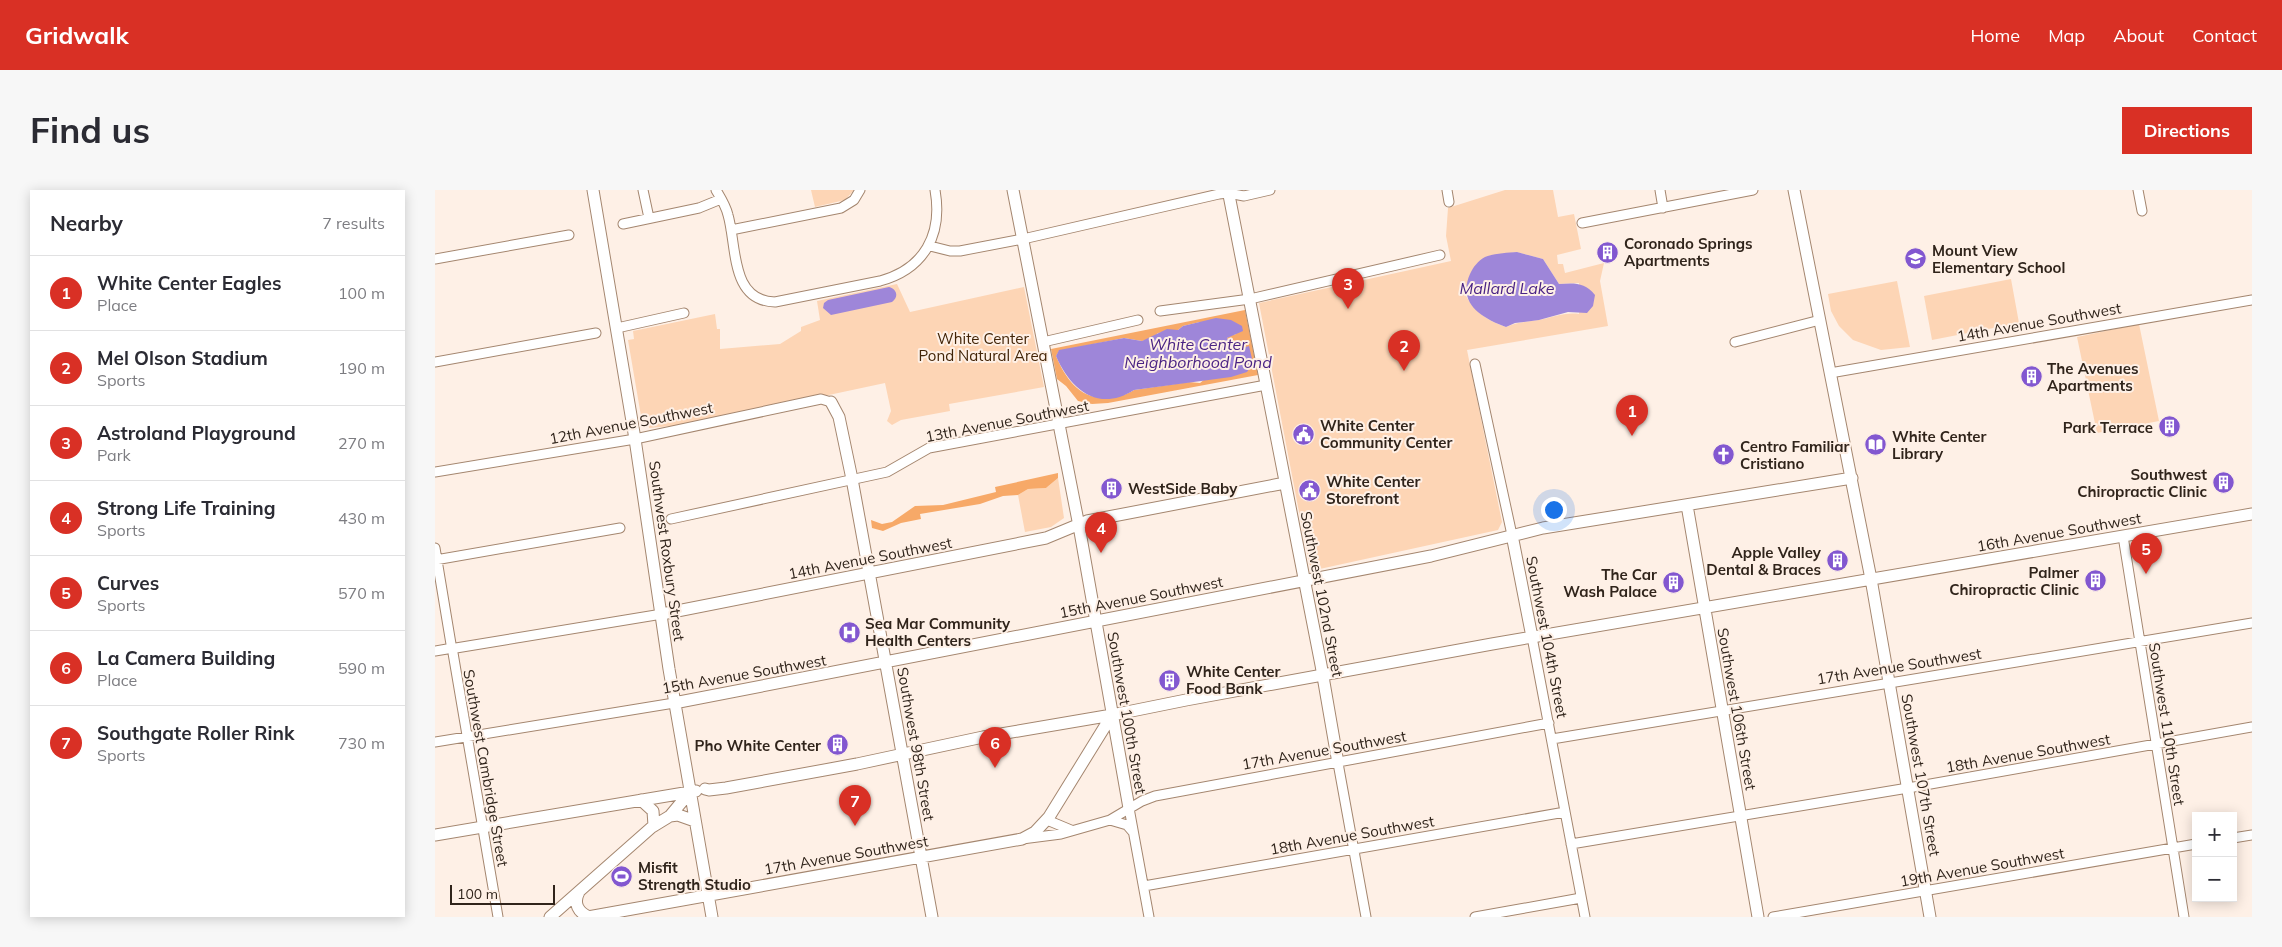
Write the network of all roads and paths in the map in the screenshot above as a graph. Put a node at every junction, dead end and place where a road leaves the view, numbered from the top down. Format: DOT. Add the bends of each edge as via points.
graph roads {
  1 [pos="593,190"];
  2 [pos="643,190"];
  3 [pos="716,190"];
  4 [pos="860,190"];
  5 [pos="935,190"];
  6 [pos="1013,190"];
  7 [pos="1270,190"];
  8 [pos="1447,190"];
  9 [pos="1660,190"];
  10 [pos="1753,190"];
  11 [pos="1794,190"];
  12 [pos="2138,190"];
  13 [pos="1228,191"];
  14 [pos="721,199"];
  15 [pos="1449,202"];
  16 [pos="1663,208"];
  17 [pos="2142,211"];
  18 [pos="649,218"];
  19 [pos="1583,223"];
  20 [pos="623,224"];
  21 [pos="731,230"];
  22 [pos="569,235"];
  23 [pos="1023,239"];
  24 [pos="929,246"];
  25 [pos="1440,255"];
  26 [pos="435,259"];
  27 [pos="1250,299"];
  28 [pos="2252,300"];
  29 [pos="1160,311"];
  30 [pos="684,313"];
  31 [pos="1138,320"];
  32 [pos="1820,320"];
  33 [pos="617,328"];
  34 [pos="596,333"];
  35 [pos="1043,342"];
  36 [pos="1735,342"];
  37 [pos="435,362"];
  38 [pos="1475,364"];
  39 [pos="1830,373"];
  40 [pos="1266,385"];
  41 [pos="831,402"];
  42 [pos="1059,424"];
  43 [pos="635,438"];
  44 [pos="435,472"];
  45 [pos="1851,478"];
  46 [pos="852,479"];
  47 [pos="1285,483"];
  48 [pos="1687,505"];
  49 [pos="2252,514"];
  50 [pos="671,519"];
  51 [pos="1079,526"];
  52 [pos="619,528"];
  53 [pos="1512,534"];
  54 [pos="2123,536"];
  55 [pos="435,548"];
  56 [pos="436,560"];
  57 [pos="871,573"];
  58 [pos="1871,579"];
  59 [pos="1304,580"];
  60 [pos="1705,608"];
  61 [pos="662,614"];
  62 [pos="1096,620"];
  63 [pos="2252,623"];
  64 [pos="1532,637"];
  65 [pos="2139,642"];
  66 [pos="452,649"];
  67 [pos="435,651"];
  68 [pos="887,663"];
  69 [pos="1323,675"];
  70 [pos="1889,684"];
  71 [pos="675,703"];
  72 [pos="1722,710"];
  73 [pos="1112,715"];
  74 [pos="1549,723"];
  75 [pos="2252,727"];
  76 [pos="467,737"];
  77 [pos="1551,739"];
  78 [pos="435,742"];
  79 [pos="2156,744"];
  80 [pos="903,753"];
  81 [pos="1338,763"];
  82 [pos="1908,788"];
  83 [pos="689,792"];
  84 [pos="641,800"];
  85 [pos="1129,808"];
  86 [pos="1565,812"];
  87 [pos="670,816"];
  88 [pos="1740,816"];
  89 [pos="1047,820"];
  90 [pos="1110,820"];
  91 [pos="695,821"];
  92 [pos="654,826"];
  93 [pos="482,827"];
  94 [pos="1071,830"];
  95 [pos="1133,832"];
  96 [pos="435,835"];
  97 [pos="2252,835"];
  98 [pos="2237,837"];
  99 [pos="1022,839"];
  100 [pos="1571,844"];
  101 [pos="2192,845"];
  102 [pos="1354,848"];
  103 [pos="2173,848"];
  104 [pos="921,856"];
  105 [pos="1144,886"];
  106 [pos="579,892"];
  107 [pos="1926,892"];
  108 [pos="707,896"];
  109 [pos="1581,898"];
  110 [pos="498,917"];
  111 [pos="550,917"];
  112 [pos="589,917"];
  113 [pos="712,917"];
  114 [pos="932,917"];
  115 [pos="1149,917"];
  116 [pos="1366,917"];
  117 [pos="1475,917"];
  118 [pos="1585,917"];
  119 [pos="1758,917"];
  120 [pos="1773,917"];
  121 [pos="1930,917"];
  122 [pos="2184,917"];
  1 -- 33 [label="street, Southwest Roxbury Street"];
  2 -- 18 [label="street"];
  3 -- 14 [label="street"];
  4 -- 21 [label="street" via="849,206"];
  5 -- 24 [label="street" via="937,218"];
  6 -- 23 [label="street, Southwest 100th Street"];
  7 -- 13 [label="street" via="1244,196"];
  8 -- 15 [label="street"];
  9 -- 16 [label="street"];
  10 -- 16 [label="street"];
  11 -- 32 [label="street, Southwest 107th Street"];
  12 -- 17 [label="street"];
  13 -- 23 [label="street"];
  13 -- 27 [label="street, Southwest 102nd Street"];
  14 -- 18 [label="street" via="699,208"];
  14 -- 21 [label="street"];
  16 -- 19 [label="street"];
  18 -- 20 [label="street"];
  21 -- 24 [label="street" via="741,280 753,295 775,302 886,280 909,268"];
  22 -- 26 [label="street"];
  23 -- 24 [label="street" via="961,251"];
  23 -- 35 [label="street, Southwest 100th Street"];
  25 -- 27 [label="street"];
  27 -- 29 [label="street"];
  27 -- 40 [label="street, Southwest 102nd Street"];
  28 -- 39 [label="street, 14th Avenue Southwest"];
  30 -- 33 [label="street"];
  31 -- 35 [label="street"];
  32 -- 36 [label="street"];
  32 -- 39 [label="street, Southwest 107th Street"];
  33 -- 43 [label="street, Southwest Roxbury Street"];
  34 -- 37 [label="street"];
  35 -- 42 [label="street, Southwest 100th Street"];
  38 -- 53 [label="street, Southwest 104th Street"];
  39 -- 45 [label="street, Southwest 107th Street"];
  40 -- 42 [label="street, 13th Avenue Southwest"];
  40 -- 47 [label="street, Southwest 102nd Street"];
  41 -- 43 [label="street, 12th Avenue Southwest" via="821,399"];
  41 -- 46 [label="street, Southwest 98th Street" via="839,417"];
  42 -- 46 [label="street, 13th Avenue Southwest" via="929,448 892,470"];
  42 -- 51 [label="street, Southwest 100th Street"];
  43 -- 44 [label="street, 12th Avenue Southwest"];
  43 -- 61 [label="street, Southwest Roxbury Street"];
  45 -- 48 [label="street, 15th Avenue Southwest"];
  45 -- 58 [label="street, Southwest 107th Street"];
  46 -- 50 [label="street, 13th Avenue Southwest"];
  46 -- 57 [label="street, Southwest 98th Street"];
  47 -- 51 [label="street, 14th Avenue Southwest" via="1087,521"];
  47 -- 59 [label="street, Southwest 102nd Street"];
  48 -- 53 [label="street, 15th Avenue Southwest"];
  48 -- 60 [label="street, Southwest 106th Street"];
  49 -- 54 [label="street, 16th Avenue Southwest"];
  51 -- 57 [label="street, 14th Avenue Southwest" via="1045,538"];
  51 -- 62 [label="street, Southwest 100th Street"];
  52 -- 56 [label="street"];
  53 -- 59 [label="street, 15th Avenue Southwest" via="1431,556"];
  53 -- 64 [label="street, Southwest 104th Street"];
  54 -- 58 [label="street, 16th Avenue Southwest"];
  54 -- 65 [label="street, Southwest 110th Street"];
  55 -- 56 [label="street, Southwest Cambridge Street"];
  56 -- 66 [label="street, Southwest Cambridge Street"];
  57 -- 61 [label="street, 14th Avenue Southwest"];
  57 -- 68 [label="street, Southwest 98th Street"];
  58 -- 60 [label="street, 16th Avenue Southwest"];
  58 -- 70 [label="street, Southwest 107th Street"];
  59 -- 62 [label="street, 15th Avenue Southwest"];
  59 -- 69 [label="street, Southwest 102nd Street"];
  60 -- 64 [label="street, 16th Avenue Southwest"];
  60 -- 72 [label="street, Southwest 106th Street"];
  61 -- 66 [label="street, 14th Avenue Southwest"];
  61 -- 71 [label="street, Southwest Roxbury Street"];
  62 -- 68 [label="street, 15th Avenue Southwest"];
  62 -- 73 [label="street, Southwest 100th Street"];
  63 -- 65 [label="street, 17th Avenue Southwest"];
  64 -- 69 [label="street, 16th Avenue Southwest"];
  64 -- 74 [label="street, Southwest 104th Street"];
  65 -- 70 [label="street, 17th Avenue Southwest"];
  65 -- 79 [label="street, Southwest 110th Street"];
  66 -- 67 [label="street, 14th Avenue Southwest"];
  66 -- 76 [label="street, Southwest Cambridge Street"];
  68 -- 71 [label="street, 15th Avenue Southwest"];
  68 -- 80 [label="street, Southwest 98th Street"];
  69 -- 73 [label="street, 16th Avenue Southwest"];
  69 -- 81 [label="street, Southwest 102nd Street"];
  70 -- 72 [label="street, 17th Avenue Southwest"];
  70 -- 82 [label="street, Southwest 107th Street"];
  71 -- 76 [label="street, 15th Avenue Southwest"];
  71 -- 83 [label="street, Southwest Roxbury Street"];
  72 -- 77 [label="street, 17th Avenue Southwest"];
  72 -- 88 [label="street, Southwest 106th Street"];
  73 -- 80 [label="street, 16th Avenue Southwest"];
  73 -- 85 [label="street, Southwest 100th Street"];
  73 -- 89 [label="street, 17th Avenue Southwest"];
  74 -- 77 [label="street, Southwest 104th Street"];
  74 -- 81 [label="street, 17th Avenue Southwest"];
  75 -- 79 [label="street, 18th Avenue Southwest"];
  76 -- 78 [label="street, 15th Avenue Southwest"];
  76 -- 93 [label="street, Southwest Cambridge Street"];
  77 -- 86 [label="street, Southwest 104th Street"];
  79 -- 82 [label="street, 18th Avenue Southwest"];
  79 -- 103 [label="street, Southwest 110th Street"];
  80 -- 83 [label="street, 16th Avenue Southwest" via="866,757"];
  80 -- 104 [label="street, Southwest 98th Street"];
  81 -- 85 [label="street, 17th Avenue Southwest" via="1155,796"];
  81 -- 102 [label="street, Southwest 102nd Street"];
  82 -- 88 [label="street, 18th Avenue Southwest"];
  82 -- 107 [label="street, Southwest 107th Street"];
  83 -- 84 [label="street, 16th Avenue Southwest"];
  83 -- 87 [label="street"];
  83 -- 91 [label="street, Southwest Roxbury Street"];
  84 -- 92 [label="street" via="653,811"];
  84 -- 93 [label="street, 16th Avenue Southwest"];
  85 -- 90 [label="street, 17th Avenue Southwest"];
  85 -- 95 [label="street, Southwest 100th Street"];
  86 -- 100 [label="street, Southwest 104th Street"];
  86 -- 102 [label="street, 18th Avenue Southwest"];
  87 -- 91 [label="street"];
  87 -- 92 [label="street"];
  88 -- 100 [label="street, 18th Avenue Southwest"];
  88 -- 119 [label="street, Southwest 106th Street"];
  89 -- 94 [label="street"];
  89 -- 99 [label="street, 17th Avenue Southwest"];
  90 -- 94 [label="street, 17th Avenue Southwest"];
  90 -- 95 [label="street" via="1127,825"];
  91 -- 108 [label="street, Southwest Roxbury Street"];
  92 -- 106 [label="street"];
  93 -- 96 [label="street, 16th Avenue Southwest"];
  93 -- 110 [label="street, Southwest Cambridge Street"];
  94 -- 99 [label="street, 17th Avenue Southwest" via="1042,838"];
  95 -- 105 [label="street, Southwest 100th Street"];
  97 -- 98 [label="street"];
  99 -- 104 [label="street, 17th Avenue Southwest"];
  100 -- 109 [label="street, Southwest 104th Street"];
  101 -- 103 [label="street, 19th Avenue Southwest"];
  102 -- 105 [label="street, 18th Avenue Southwest"];
  102 -- 116 [label="street, Southwest 102nd Street"];
  103 -- 107 [label="street, 19th Avenue Southwest"];
  103 -- 122 [label="street, Southwest 110th Street"];
  104 -- 108 [label="street, 17th Avenue Southwest"];
  104 -- 114 [label="street, Southwest 98th Street"];
  105 -- 115 [label="street, Southwest 100th Street"];
  106 -- 111 [label="street"];
  106 -- 112 [label="street" via="577,907"];
  107 -- 120 [label="street, 19th Avenue Southwest"];
  107 -- 121 [label="street, Southwest 107th Street"];
  108 -- 112 [label="street, 17th Avenue Southwest"];
  108 -- 113 [label="street, Southwest Roxbury Street"];
  109 -- 117 [label="street"];
  109 -- 118 [label="street, Southwest 104th Street"];
}
